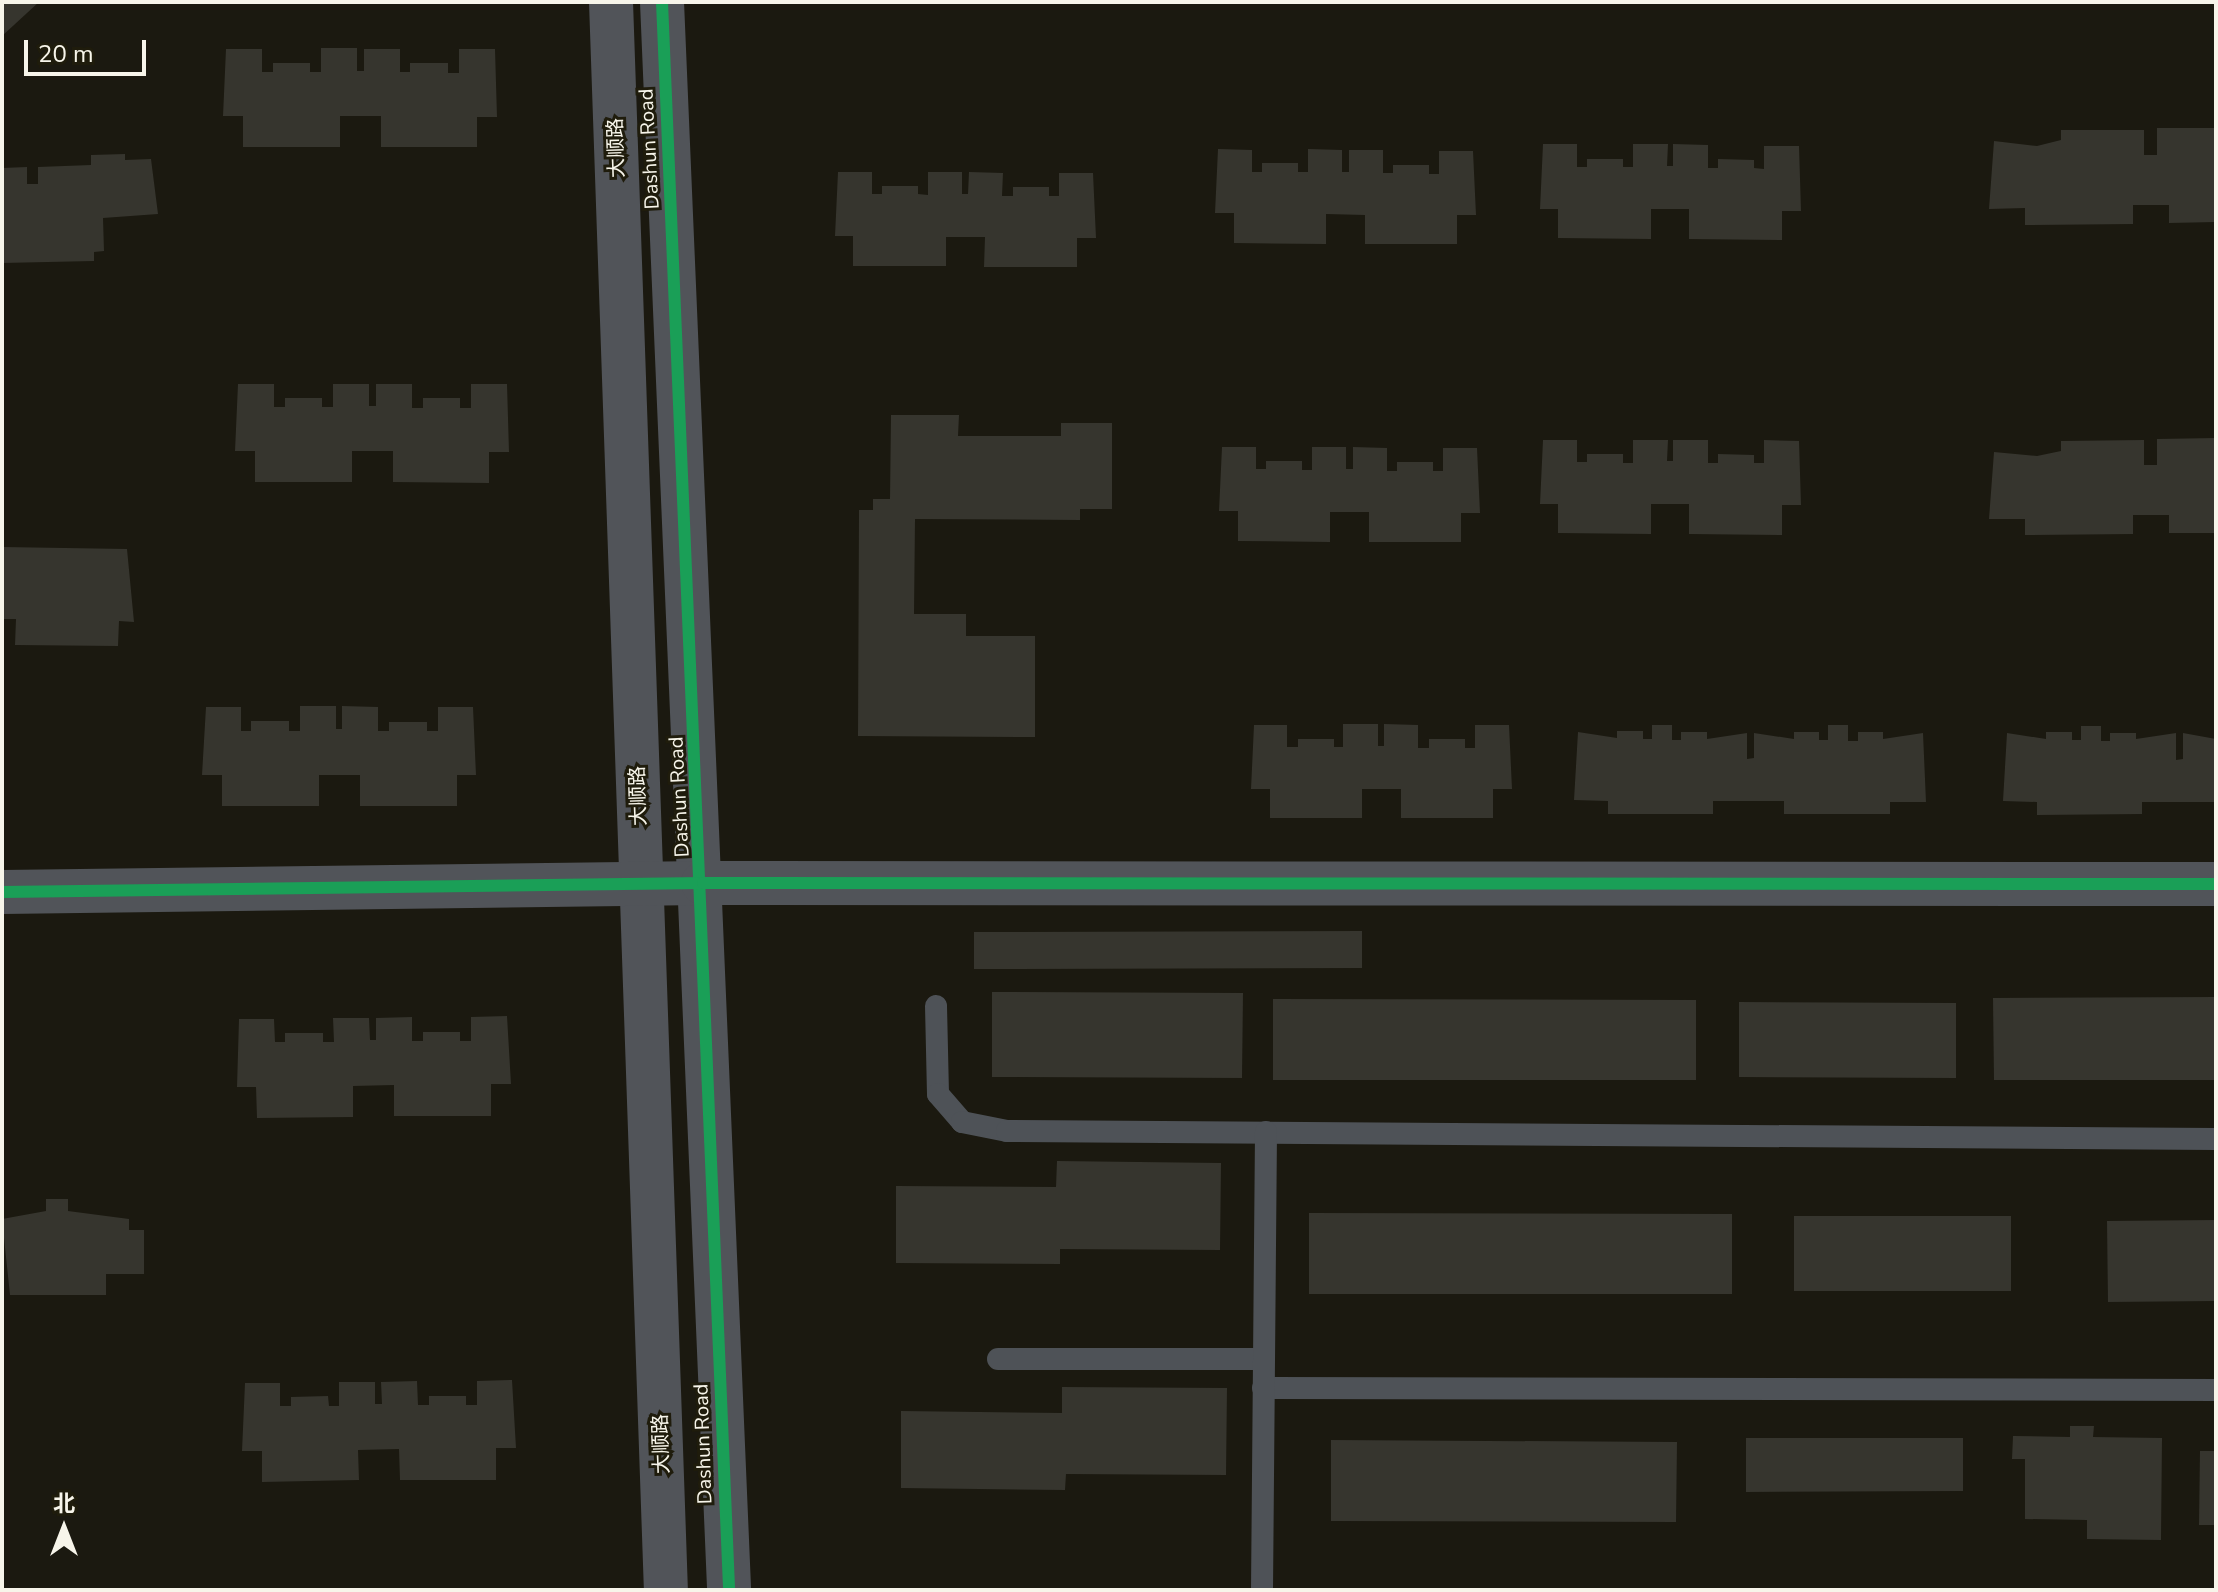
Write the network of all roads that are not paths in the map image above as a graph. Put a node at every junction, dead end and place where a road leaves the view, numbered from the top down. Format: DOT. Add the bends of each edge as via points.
graph roads {
  1 [pos="611,2"];
  2 [pos="662,2"];
  3 [pos="703,883"];
  4 [pos="642,884"];
  5 [pos="2216,884"];
  6 [pos="2,892"];
  7 [pos="936,1006"];
  8 [pos="1266,1132"];
  9 [pos="2216,1139"];
  10 [pos="998,1359"];
  11 [pos="1264,1359"];
  12 [pos="1263,1388"];
  13 [pos="2216,1390"];
  14 [pos="666,1590"];
  15 [pos="729,1590"];
  16 [pos="1262,1590"];
  1 -- 4 [label="street, 大顺路"];
  2 -- 3 [label="street, Dashun Road"];
  3 -- 4 [label="street"];
  3 -- 5 [label="street"];
  3 -- 15 [label="street, Dashun Road"];
  4 -- 6 [label="street"];
  4 -- 14 [label="street, 大顺路"];
  7 -- 8 [label="lane" via="938,1094 962,1122 1007,1131"];
  8 -- 9 [label="lane"];
  8 -- 11 [label="lane"];
  10 -- 11 [label="lane"];
  11 -- 12 [label="lane"];
  12 -- 13 [label="lane"];
  12 -- 16 [label="lane"];
}
